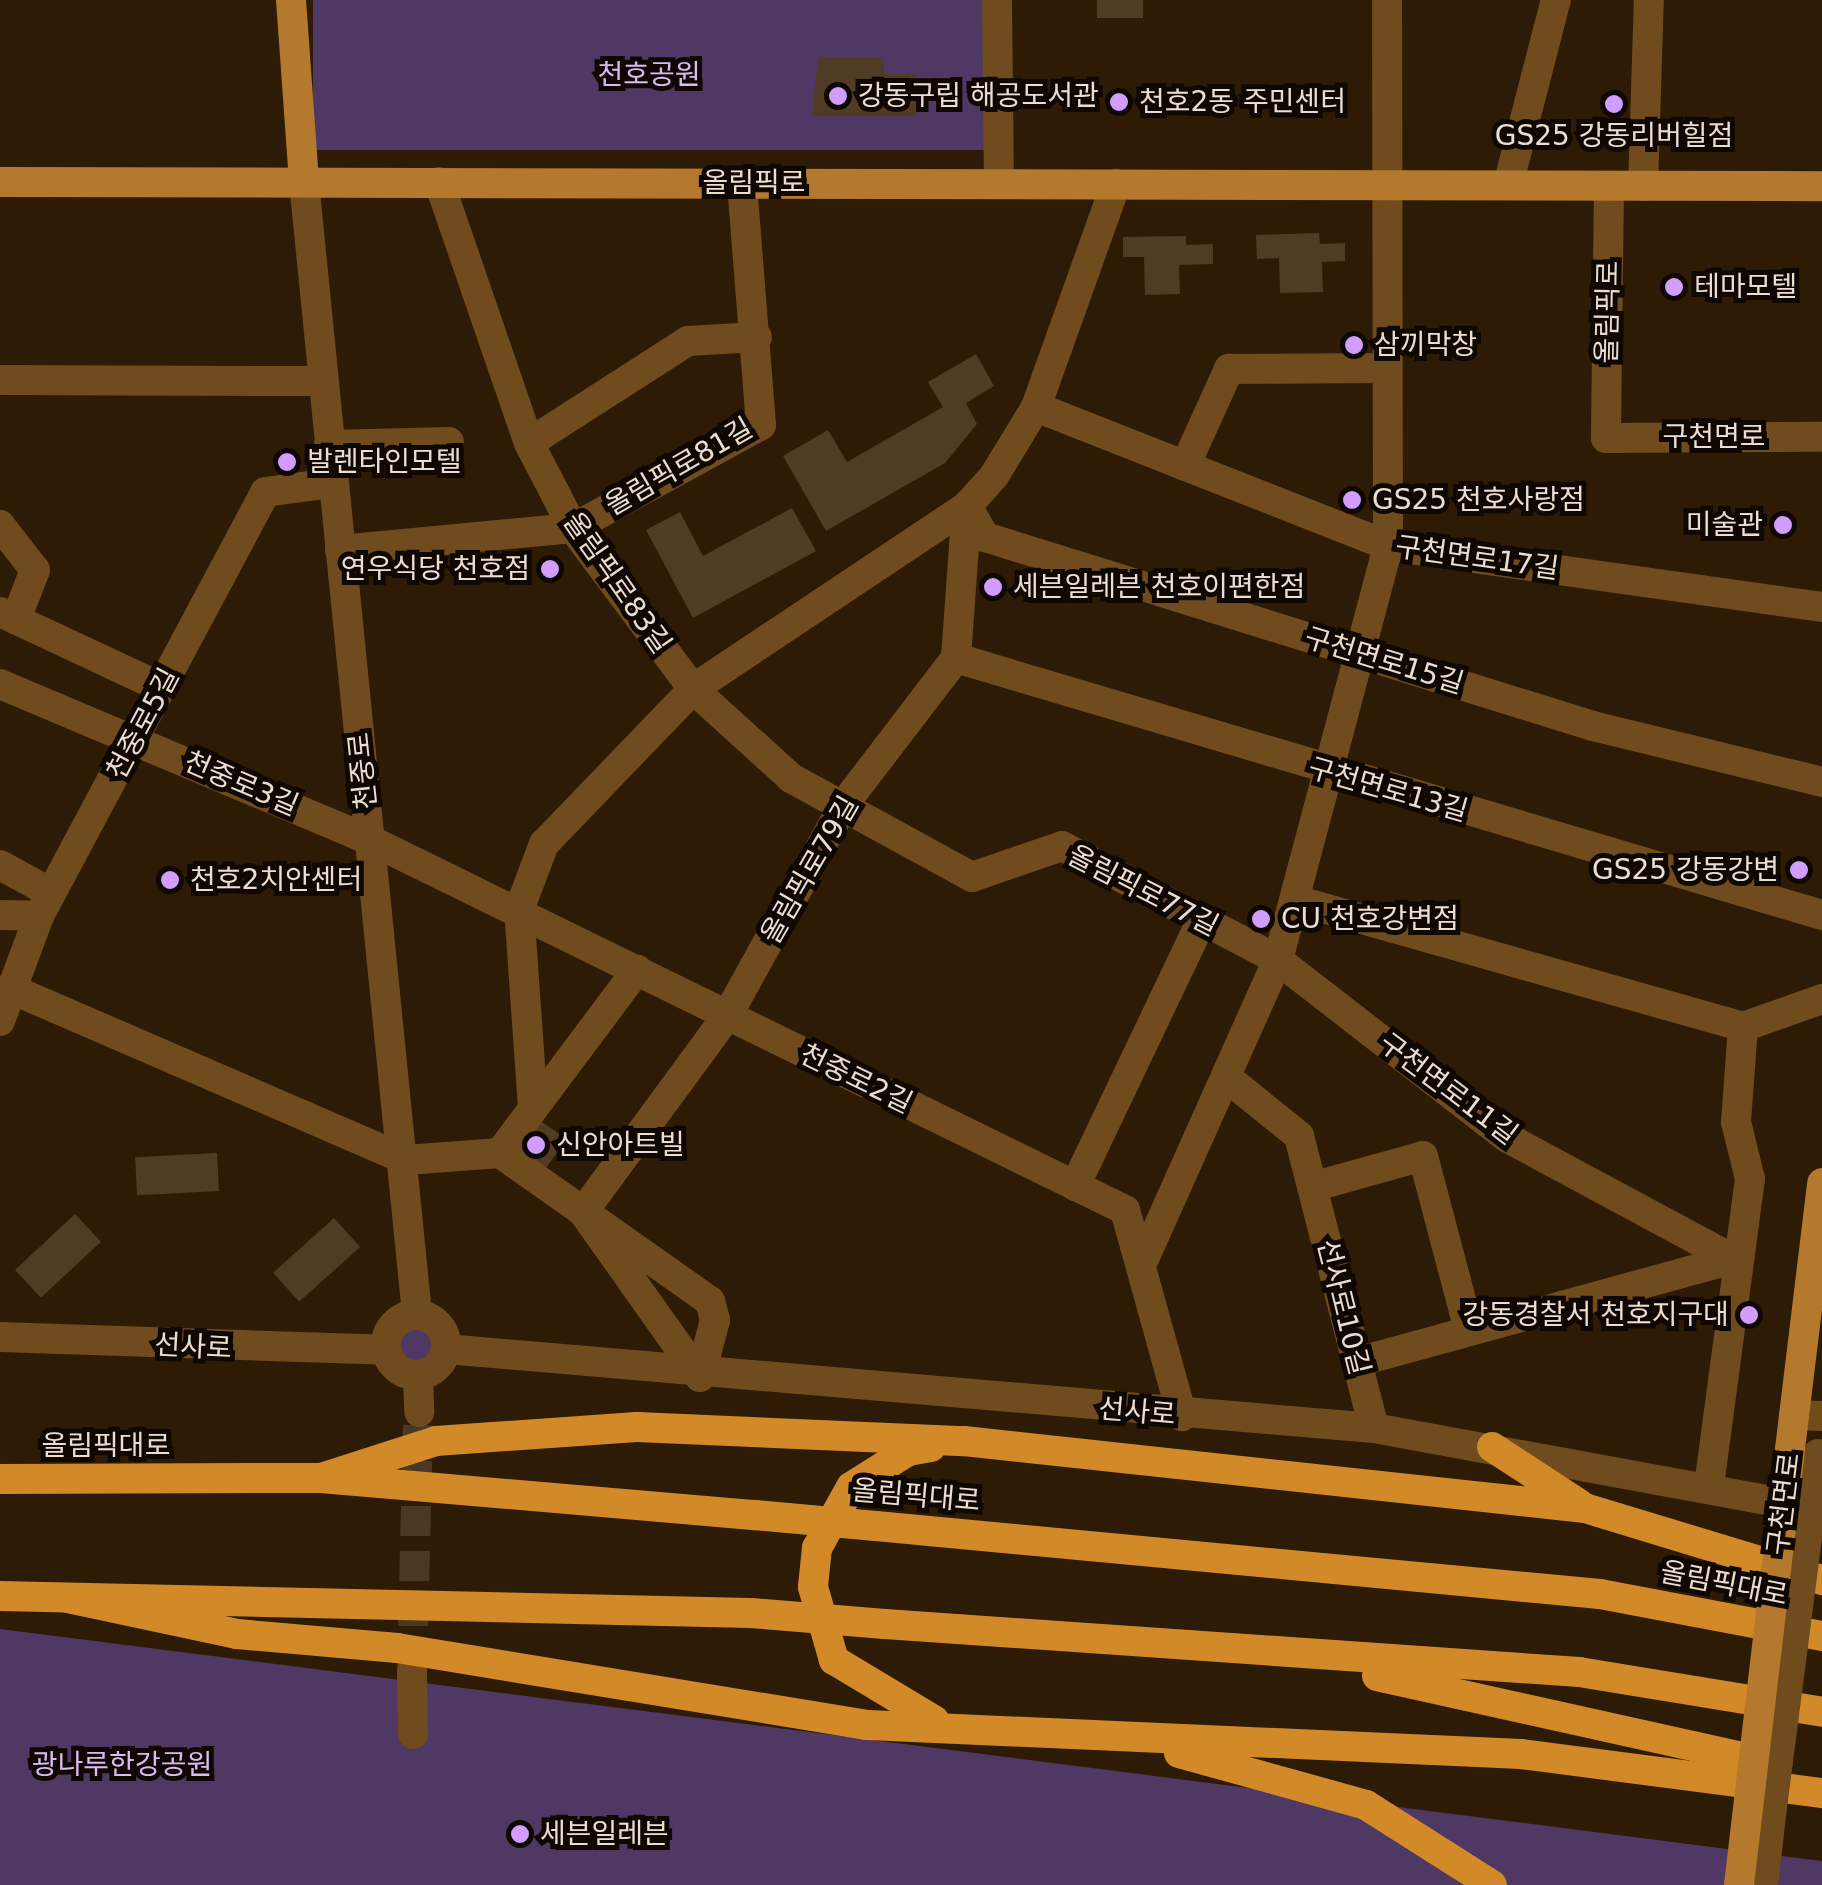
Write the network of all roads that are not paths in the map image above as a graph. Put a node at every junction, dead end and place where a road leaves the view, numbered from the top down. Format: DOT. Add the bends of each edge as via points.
graph roads {
  1 [pos="291,0"];
  2 [pos="997,0"];
  3 [pos="1388,0"];
  4 [pos="1556,0"];
  5 [pos="1649,0"];
  6 [pos="0,182"];
  7 [pos="304,182"];
  8 [pos="439,182"];
  9 [pos="742,183"];
  10 [pos="1000,184"];
  11 [pos="1116,184"];
  12 [pos="1387,185"];
  13 [pos="1508,185"];
  14 [pos="1610,186"];
  15 [pos="1644,186"];
  16 [pos="1822,186"];
  17 [pos="757,337"];
  18 [pos="1386,368"];
  19 [pos="0,380"];
  20 [pos="319,381"];
  21 [pos="1036,407"];
  22 [pos="1822,437"];
  23 [pos="1606,438"];
  24 [pos="449,442"];
  25 [pos="530,442"];
  26 [pos="329,444"];
  27 [pos="1185,466"];
  28 [pos="332,483"];
  29 [pos="967,506"];
  30 [pos="0,526"];
  31 [pos="573,528"];
  32 [pos="1388,546"];
  33 [pos="340,550"];
  34 [pos="1822,607"];
  35 [pos="8,616"];
  36 [pos="1365,655"];
  37 [pos="956,658"];
  38 [pos="0,684"];
  39 [pos="162,688"];
  40 [pos="693,689"];
  41 [pos="136,738"];
  42 [pos="1331,774"];
  43 [pos="1822,782"];
  44 [pos="845,803"];
  45 [pos="370,840"];
  46 [pos="0,864"];
  47 [pos="1295,900"];
  48 [pos="45,904"];
  49 [pos="519,910"];
  50 [pos="0,915"];
  51 [pos="1822,915"];
  52 [pos="1202,920"];
  53 [pos="1278,960"];
  54 [pos="636,970"];
  55 [pos="8,988"];
  56 [pos="1822,999"];
  57 [pos="727,1016"];
  58 [pos="0,1020"];
  59 [pos="1743,1027"];
  60 [pos="1226,1077"];
  61 [pos="533,1108"];
  62 [pos="500,1153"];
  63 [pos="406,1160"];
  64 [pos="1822,1183"];
  65 [pos="1075,1186"];
  66 [pos="1312,1187"];
  67 [pos="583,1212"];
  68 [pos="1144,1258"];
  69 [pos="1733,1259"];
  70 [pos="417,1316"];
  71 [pos="1470,1330"];
  72 [pos="0,1337"];
  73 [pos="446,1349"];
  74 [pos="386,1350"];
  75 [pos="1357,1362"];
  76 [pos="418,1375"];
  77 [pos="700,1377"];
  78 [pos="419,1412"];
  79 [pos="1808,1415"];
  80 [pos="1182,1416"];
  81 [pos="1374,1428"];
  82 [pos="964,1442"];
  83 [pos="1492,1447"];
  84 [pos="1804,1452"];
  85 [pos="322,1478"];
  86 [pos="0,1479"];
  87 [pos="1709,1486"];
  88 [pos="1584,1508"];
  89 [pos="1822,1512"];
  90 [pos="1736,1550"];
  91 [pos="1822,1560"];
  92 [pos="1822,1580"];
  93 [pos="0,1596"];
  94 [pos="68,1598"];
  95 [pos="1822,1636"];
  96 [pos="1282,1656"];
  97 [pos="412,1671"];
  98 [pos="1822,1712"];
  99 [pos="954,1728"];
  100 [pos="414,1734"];
  101 [pos="1119,1735"];
  102 [pos="1822,1776"];
  103 [pos="1822,1793"];
  104 [pos="1492,1885"];
  105 [pos="1739,1885"];
  106 [pos="1763,1885"];
  1 -- 7 [label="main road, 천중로"];
  2 -- 10 [label="street"];
  3 -- 12 [label="street"];
  4 -- 13 [label="street"];
  5 -- 15 [label="street"];
  6 -- 7 [label="main road, 올림픽로"];
  7 -- 8 [label="main road, 올림픽로"];
  7 -- 20 [label="street, 천중로"];
  8 -- 9 [label="main road, 올림픽로"];
  8 -- 25 [label="street, 올림픽로83길"];
  9 -- 10 [label="main road, 올림픽로"];
  9 -- 17 [label="street, 올림픽로81길"];
  10 -- 11 [label="main road, 올림픽로"];
  11 -- 12 [label="main road, 올림픽로"];
  11 -- 21 [label="street"];
  12 -- 13 [label="main road, 올림픽로"];
  12 -- 18 [label="street"];
  13 -- 14 [label="main road, 올림픽로"];
  14 -- 15 [label="main road, 올림픽로"];
  14 -- 23 [label="street, 올림픽로"];
  15 -- 16 [label="main road, 올림픽로"];
  17 -- 25 [label="street" via="688,341"];
  17 -- 31 [label="street, 올림픽로81길" via="762,424"];
  18 -- 27 [label="street" via="1230,369"];
  18 -- 32 [label="street"];
  19 -- 20 [label="street"];
  20 -- 26 [label="street, 천중로"];
  21 -- 27 [label="street, 구천면로17길"];
  21 -- 29 [label="street"];
  22 -- 23 [label="street, 구천면로"];
  24 -- 26 [label="street"];
  25 -- 31 [label="street, 올림픽로83길"];
  26 -- 28 [label="street, 천중로"];
  27 -- 32 [label="street, 구천면로17길"];
  28 -- 33 [label="street, 천중로"];
  28 -- 39 [label="street, 천중로5길" via="265,492"];
  29 -- 36 [label="street, 구천면로15길" via="985,537"];
  29 -- 37 [label="street"];
  29 -- 40 [label="street"];
  30 -- 35 [label="street" via="34,570"];
  31 -- 33 [label="street, 올림픽로81길"];
  31 -- 40 [label="street, 올림픽로83길"];
  32 -- 34 [label="street, 구천면로17길"];
  32 -- 36 [label="street"];
  33 -- 45 [label="street, 천중로"];
  35 -- 39 [label="street"];
  36 -- 42 [label="street"];
  36 -- 43 [label="street, 구천면로15길" via="1593,726"];
  37 -- 42 [label="street, 구천면로13길"];
  37 -- 44 [label="street, 올림픽로79길"];
  38 -- 41 [label="street, 천중로3길"];
  39 -- 41 [label="street, 천중로5길"];
  40 -- 44 [label="street, 올림픽로83길" via="791,778"];
  40 -- 49 [label="street" via="544,844"];
  41 -- 45 [label="street, 천중로3길"];
  41 -- 48 [label="street, 천중로5길"];
  42 -- 47 [label="street"];
  42 -- 51 [label="street, 구천면로13길"];
  44 -- 52 [label="street, 올림픽로77길" via="972,876 1062,846"];
  44 -- 57 [label="street, 올림픽로79길"];
  45 -- 49 [label="street, 천중로2길"];
  45 -- 63 [label="street, 천중로"];
  46 -- 48 [label="street"];
  47 -- 53 [label="street"];
  47 -- 59 [label="street"];
  48 -- 50 [label="street"];
  48 -- 55 [label="street, 천중로5길"];
  49 -- 54 [label="street, 천중로2길"];
  49 -- 61 [label="street"];
  52 -- 53 [label="street, 올림픽로77길"];
  52 -- 65 [label="street"];
  53 -- 60 [label="street"];
  53 -- 69 [label="street, 구천면로11길" via="1506,1137"];
  54 -- 57 [label="street, 천중로2길"];
  54 -- 61 [label="street"];
  55 -- 58 [label="street, 천중로5길"];
  55 -- 63 [label="street"];
  56 -- 59 [label="street"];
  57 -- 65 [label="street, 천중로2길"];
  57 -- 67 [label="street, 올림픽로79길"];
  59 -- 69 [label="street" via="1736,1122 1750,1179"];
  60 -- 66 [label="street, 선사로10길" via="1299,1136"];
  60 -- 68 [label="street"];
  61 -- 62 [label="street"];
  62 -- 63 [label="street"];
  62 -- 67 [label="street"];
  63 -- 70 [label="street, 천중로"];
  64 -- 79 [label="main road, 구천면로"];
  65 -- 68 [label="street, 천중로2길" via="1125,1210"];
  66 -- 71 [label="street" via="1423,1156"];
  66 -- 75 [label="street, 선사로10길"];
  67 -- 77 [label="street"];
  67 -- 77 [label="street" via="710,1301 715,1320"];
  68 -- 80 [label="street, 천중로2길"];
  69 -- 71 [label="street"];
  69 -- 87 [label="street"];
  70 -- 73 [label="street" via="439,1326"];
  70 -- 74 [label="street" via="395,1323"];
  71 -- 75 [label="street"];
  72 -- 74 [label="street, 선사로"];
  73 -- 76 [label="street"];
  73 -- 77 [label="street, 선사로"];
  74 -- 76 [label="street" via="395,1367"];
  75 -- 81 [label="street, 선사로10길"];
  76 -- 78 [label="street"];
  77 -- 80 [label="street, 선사로"];
  79 -- 84 [label="main road, 구천면로"];
  80 -- 81 [label="street, 선사로"];
  81 -- 83 [label="street, 선사로"];
  82 -- 85 [label="highway" via="637,1427 436,1441"];
  82 -- 88 [label="highway"];
  82 -- 99 [label="highway" via="908,1451 852,1488 817,1548 813,1587 834,1660 902,1708"];
  83 -- 87 [label="street, 선사로"];
  83 -- 88 [label="highway"];
  84 -- 105 [label="main road, 구천면로, bridge"];
  84 -- 106 [label="street, bridge"];
  85 -- 86 [label="highway, 올림픽대로"];
  85 -- 95 [label="highway, 올림픽대로, bridge" via="1600,1594"];
  87 -- 89 [label="street, 선사로"];
  88 -- 90 [label="highway"];
  90 -- 91 [label="highway"];
  90 -- 92 [label="highway"];
  93 -- 94 [label="highway"];
  94 -- 96 [label="highway, bridge" via="751,1613"];
  94 -- 99 [label="highway" via="237,1634 397,1648 701,1704"];
  96 -- 98 [label="highway" via="1580,1672"];
  96 -- 102 [label="highway"];
  97 -- 100 [label="street"];
  99 -- 101 [label="highway"];
  101 -- 103 [label="highway" via="1521,1754"];
  101 -- 104 [label="highway" via="1366,1805"];
}
